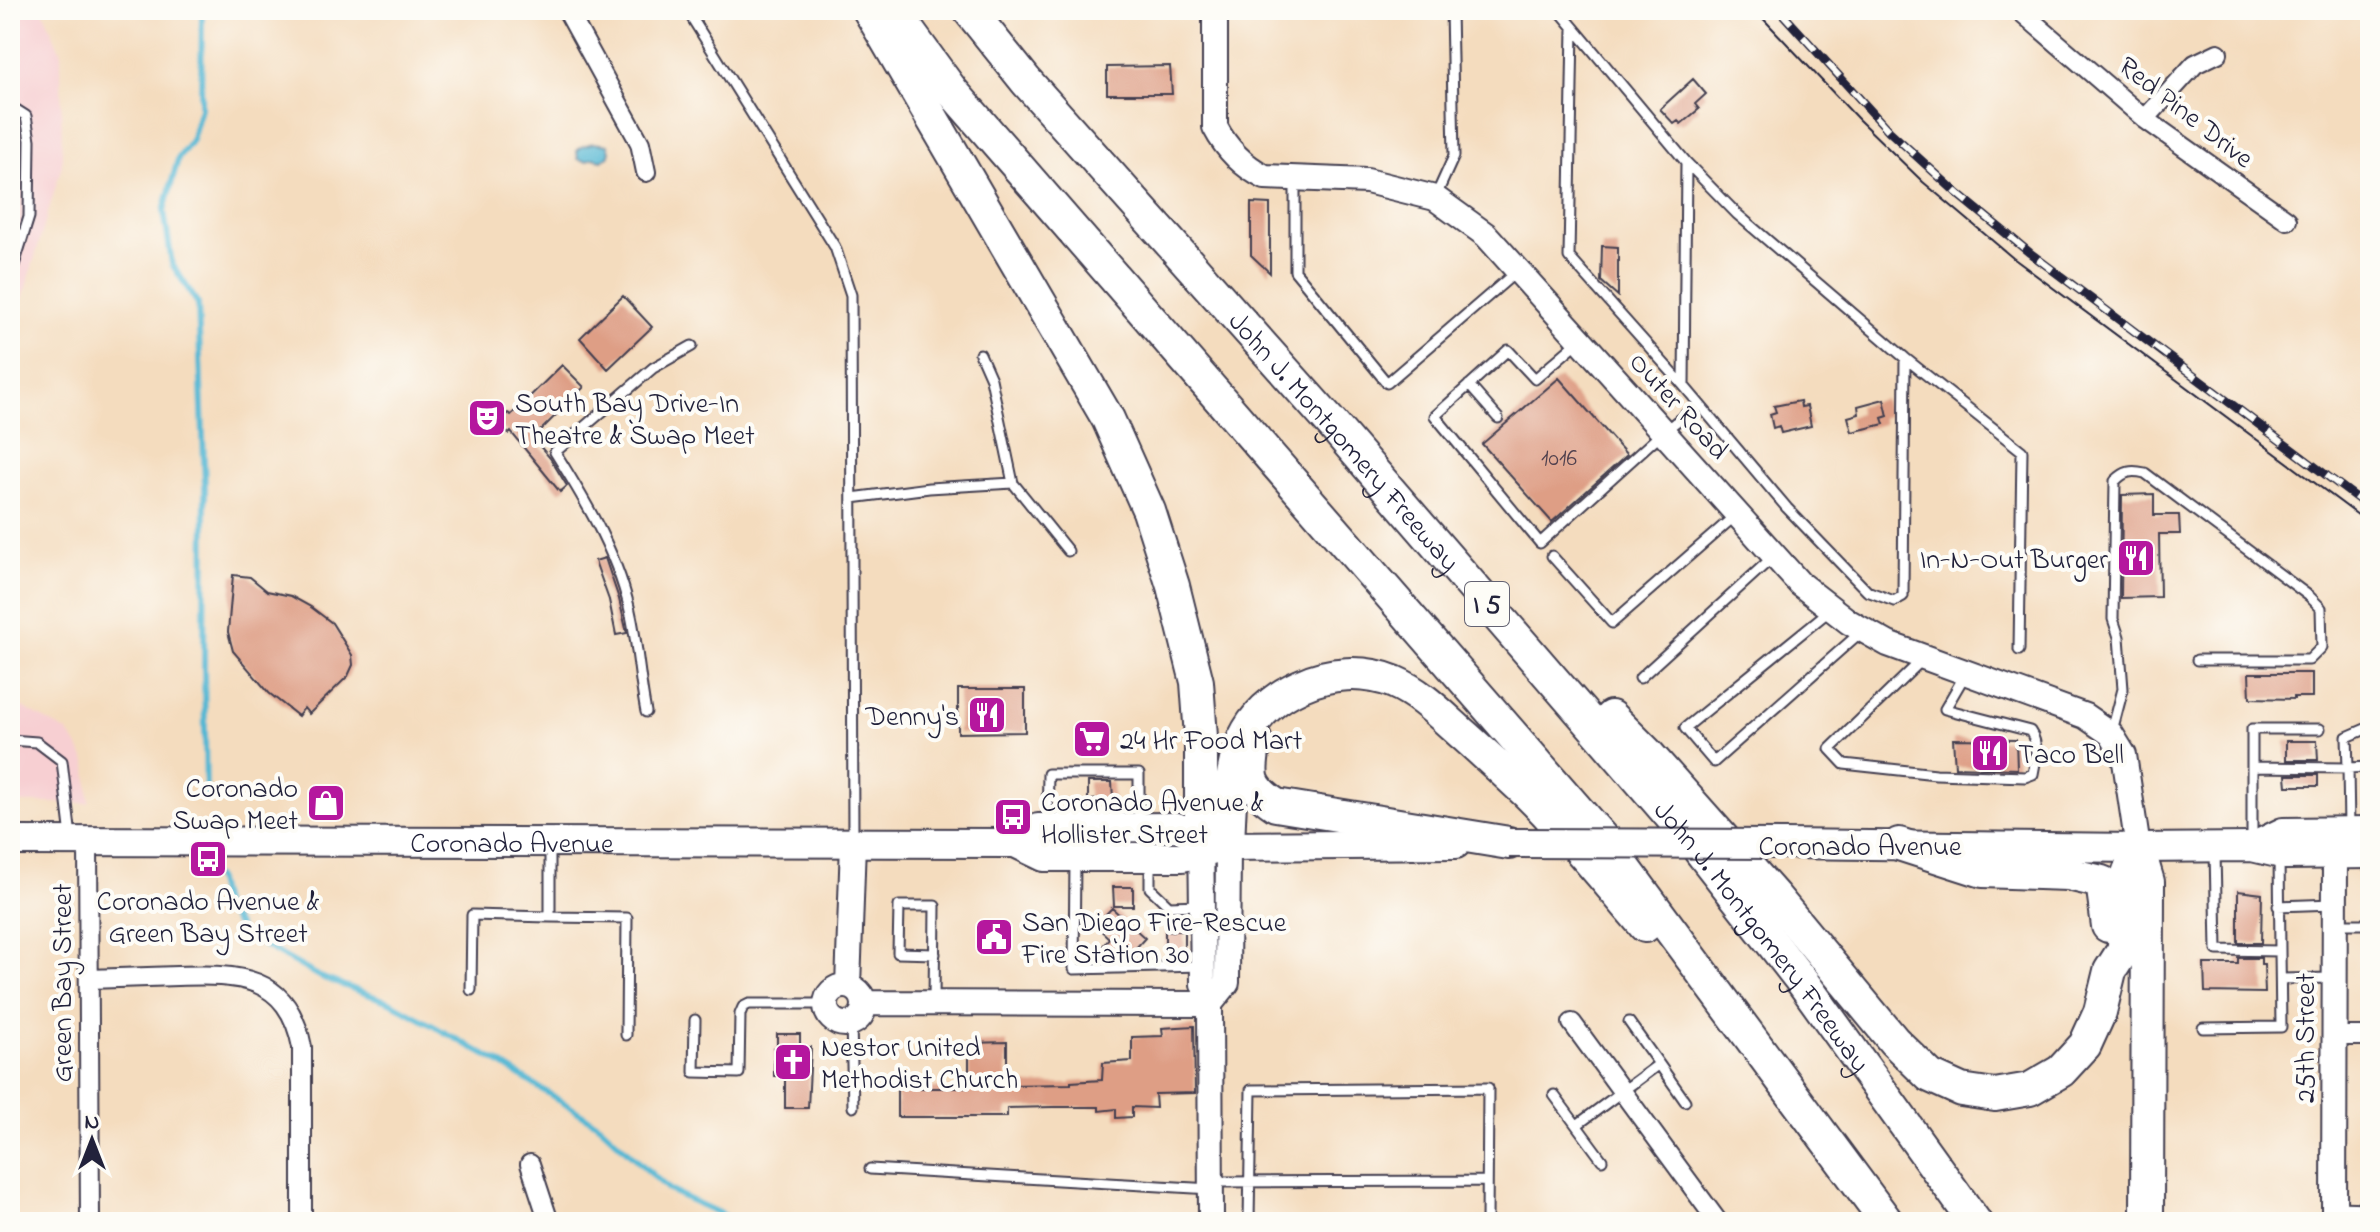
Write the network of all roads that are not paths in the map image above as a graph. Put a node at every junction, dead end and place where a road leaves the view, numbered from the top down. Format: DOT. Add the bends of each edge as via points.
graph roads {
  1 [pos="567,10"];
  2 [pos="687,10"];
  3 [pos="869,10"];
  4 [pos="893,10"];
  5 [pos="969,10"];
  6 [pos="1215,10"];
  7 [pos="1451,10"];
  8 [pos="1559,10"];
  9 [pos="2019,10"];
  10 [pos="1573,27"];
  11 [pos="2218,53"];
  12 [pos="10,109"];
  13 [pos="2145,119"];
  14 [pos="1686,162"];
  15 [pos="646,172"];
  16 [pos="1295,178"];
  17 [pos="1435,198"];
  18 [pos="2287,220"];
  19 [pos="1518,270"];
  20 [pos="10,278"];
  21 [pos="1581,340"];
  22 [pos="692,346"];
  23 [pos="980,354"];
  24 [pos="1905,358"];
  25 [pos="1469,385"];
  26 [pos="1684,386"];
  27 [pos="1698,405"];
  28 [pos="1498,418"];
  29 [pos="1663,432"];
  30 [pos="1013,483"];
  31 [pos="852,498"];
  32 [pos="1737,514"];
  33 [pos="1419,525"];
  34 [pos="1068,551"];
  35 [pos="1552,556"];
  36 [pos="1774,556"];
  37 [pos="1832,609"];
  38 [pos="1863,630"];
  39 [pos="2019,650"];
  40 [pos="1924,657"];
  41 [pos="2197,660"];
  42 [pos="1966,673"];
  43 [pos="1640,678"];
  44 [pos="646,712"];
  45 [pos="1255,722"];
  46 [pos="2370,727"];
  47 [pos="2320,729"];
  48 [pos="2111,734"];
  49 [pos="10,740"];
  50 [pos="2252,767"];
  51 [pos="2370,767"];
  52 [pos="2348,768"];
  53 [pos="1047,828"];
  54 [pos="1139,828"];
  55 [pos="2356,840"];
  56 [pos="10,841"];
  57 [pos="79,841"];
  58 [pos="550,842"];
  59 [pos="853,843"];
  60 [pos="1015,843"];
  61 [pos="1509,843"];
  62 [pos="1899,844"];
  63 [pos="1210,845"];
  64 [pos="2138,848"];
  65 [pos="2215,848"];
  66 [pos="2266,850"];
  67 [pos="2370,854"];
  68 [pos="1075,857"];
  69 [pos="1150,857"];
  70 [pos="1202,905"];
  71 [pos="2278,906"];
  72 [pos="2334,914"];
  73 [pos="550,917"];
  74 [pos="2370,924"];
  75 [pos="2280,951"];
  76 [pos="935,954"];
  77 [pos="1203,966"];
  78 [pos="2110,971"];
  79 [pos="2334,978"];
  80 [pos="89,979"];
  81 [pos="2281,979"];
  82 [pos="471,990"];
  83 [pos="934,1003"];
  84 [pos="826,1004"];
  85 [pos="854,1004"];
  86 [pos="1210,1004"];
  87 [pos="695,1020"];
  88 [pos="1629,1022"];
  89 [pos="1572,1023"];
  90 [pos="2203,1028"];
  91 [pos="626,1035"];
  92 [pos="2333,1036"];
  93 [pos="2370,1036"];
  94 [pos="1659,1064"];
  95 [pos="1621,1092"];
  96 [pos="1554,1095"];
  97 [pos="1685,1101"];
  98 [pos="853,1107"];
  99 [pos="1577,1125"];
  100 [pos="1837,1155"];
  101 [pos="1602,1160"];
  102 [pos="530,1164"];
  103 [pos="870,1169"];
  104 [pos="1487,1181"];
  105 [pos="1249,1182"];
  106 [pos="1210,1186"];
  107 [pos="2370,1208"];
  108 [pos="2334,1215"];
  109 [pos="90,1222"];
  110 [pos="302,1222"];
  111 [pos="549,1222"];
  112 [pos="1211,1222"];
  113 [pos="1249,1222"];
  114 [pos="1487,1222"];
  115 [pos="1718,1222"];
  116 [pos="1887,1222"];
  117 [pos="1975,1222"];
  118 [pos="2147,1222"];
  1 -- 15 [label="street" via="640,143"];
  2 -- 31 [label="lane" via="835,247 851,295"];
  3 -- 63 [label="highway" via="1108,419 1149,511 1197,682"];
  4 -- 100 [label="highway, I 5" via="952,91 1607,844"];
  5 -- 33 [label="highway, John J. Montgomery Freeway / I 5"];
  6 -- 16 [label="street, Outer Road" via="1215,127 1251,170 1265,177"];
  7 -- 17 [label="lane" via="1454,156"];
  8 -- 10 [label="lane"];
  9 -- 13 [label="street, Red Pine Drive"];
  10 -- 14 [label="lane"];
  10 -- 26 [label="lane" via="1569,257"];
  11 -- 13 [label="street" via="2195,64"];
  12 -- 20 [label="lane" via="26,116 30,140 29,217"];
  13 -- 18 [label="street, Red Pine Drive"];
  14 -- 24 [label="lane" via="1737,214"];
  14 -- 26 [label="lane"];
  16 -- 17 [label="street, Outer Road" via="1367,181"];
  16 -- 19 [label="lane" via="1295,271 1387,383"];
  17 -- 19 [label="street, Outer Road" via="1486,235"];
  19 -- 21 [label="street, Outer Road"];
  21 -- 25 [label="lane" via="1535,379 1508,350"];
  21 -- 29 [label="street, Outer Road"];
  22 -- 44 [label="lane" via="653,368 555,452 592,512 622,581"];
  23 -- 30 [label="lane" via="991,379"];
  24 -- 27 [label="lane" via="1903,596 1894,601 1867,591"];
  24 -- 39 [label="lane" via="2022,451"];
  25 -- 28 [label="lane"];
  25 -- 29 [label="lane" via="1435,416 1540,543"];
  26 -- 27 [label="lane"];
  27 -- 29 [label="lane"];
  29 -- 32 [label="street, Outer Road"];
  30 -- 31 [label="lane"];
  30 -- 34 [label="lane"];
  31 -- 59 [label="lane"];
  32 -- 35 [label="lane" via="1612,623"];
  32 -- 36 [label="street, Outer Road"];
  33 -- 78 [label="highway" via="1647,753 1894,1041 1930,1076 1978,1094 2012,1093 2046,1081 2085,1045"];
  33 -- 117 [label="highway, John J. Montgomery Freeway / I 5" via="1694,843 1804,984"];
  36 -- 37 [label="street, Outer Road"];
  36 -- 43 [label="lane"];
  37 -- 38 [label="street, Outer Road"];
  37 -- 38 [label="lane" via="1685,728 1714,762"];
  38 -- 40 [label="street, Outer Road"];
  40 -- 42 [label="street, Outer Road"];
  40 -- 42 [label="lane" via="1830,749 1844,764 1936,774 2033,774 2036,740 2030,731 1945,709"];
  41 -- 48 [label="lane" via="2309,660 2322,647 2321,608 2145,473 2126,472 2115,481 2113,619 2123,689"];
  42 -- 48 [label="street, Outer Road" via="2085,716"];
  45 -- 61 [label="highway" via="1254,787 1276,805"];
  45 -- 63 [label="highway" via="1243,736"];
  45 -- 100 [label="highway" via="1293,689 1341,674 1375,676 1421,697 1530,796"];
  46 -- 52 [label="lane" via="2347,737"];
  47 -- 50 [label="lane" via="2252,729"];
  48 -- 64 [label="street" via="2124,755"];
  49 -- 57 [label="lane" via="37,742 62,761"];
  50 -- 52 [label="lane"];
  50 -- 66 [label="lane"];
  51 -- 52 [label="lane"];
  52 -- 55 [label="lane"];
  53 -- 54 [label="main road, Coronado Avenue"];
  53 -- 54 [label="lane" via="1048,774 1139,774"];
  53 -- 60 [label="main road, Coronado Avenue"];
  54 -- 63 [label="main road, Coronado Avenue" via="1177,827"];
  55 -- 66 [label="main road, Coronado Avenue" via="2283,832"];
  55 -- 67 [label="main road, Coronado Avenue"];
  55 -- 72 [label="street, 25th Street"];
  56 -- 57 [label="main road, Coronado Avenue"];
  57 -- 58 [label="main road, Coronado Avenue"];
  57 -- 80 [label="street, Green Bay Street"];
  58 -- 59 [label="main road, Coronado Avenue"];
  58 -- 73 [label="lane"];
  59 -- 60 [label="main road, Coronado Avenue"];
  59 -- 85 [label="street"];
  60 -- 68 [label="main road, Coronado Avenue" via="1044,857"];
  61 -- 62 [label="main road, Coronado Avenue, bridge"];
  61 -- 63 [label="main road, Coronado Avenue"];
  62 -- 64 [label="main road, Coronado Avenue"];
  62 -- 78 [label="highway" via="1983,871 2068,874 2102,882"];
  63 -- 69 [label="main road, Coronado Avenue" via="1183,857"];
  63 -- 70 [label="street"];
  63 -- 86 [label="street" via="1227,983"];
  64 -- 65 [label="main road, Coronado Avenue"];
  64 -- 78 [label="highway" via="2125,883 2124,949"];
  64 -- 118 [label="highway" via="2148,882"];
  65 -- 66 [label="main road, Coronado Avenue"];
  65 -- 75 [label="lane" via="2217,950"];
  66 -- 71 [label="lane"];
  68 -- 69 [label="main road, Coronado Avenue"];
  68 -- 77 [label="lane" via="1074,969"];
  69 -- 70 [label="lane" via="1150,888 1169,906"];
  70 -- 77 [label="street"];
  71 -- 72 [label="lane"];
  71 -- 75 [label="lane"];
  72 -- 74 [label="lane"];
  72 -- 79 [label="street, 25th Street"];
  73 -- 82 [label="lane" via="472,915"];
  73 -- 91 [label="lane" via="627,918"];
  75 -- 81 [label="lane"];
  76 -- 76 [label="lane" via="935,906 899,906 898,953"];
  76 -- 83 [label="lane"];
  77 -- 86 [label="street"];
  79 -- 81 [label="lane"];
  79 -- 92 [label="street, 25th Street"];
  80 -- 109 [label="street, Green Bay Street"];
  80 -- 110 [label="street" via="226,975 251,980 290,1012 302,1059"];
  81 -- 90 [label="lane" via="2281,1027"];
  83 -- 85 [label="street"];
  83 -- 86 [label="street"];
  84 -- 85 [label="street" via="835,988"];
  84 -- 87 [label="lane" via="743,1007 739,1073 694,1072"];
  85 -- 98 [label="lane"];
  86 -- 106 [label="street"];
  88 -- 94 [label="lane"];
  89 -- 95 [label="street"];
  92 -- 93 [label="street"];
  92 -- 108 [label="street, 25th Street"];
  94 -- 95 [label="lane"];
  94 -- 97 [label="lane"];
  95 -- 99 [label="lane"];
  95 -- 115 [label="street"];
  96 -- 99 [label="lane"];
  99 -- 101 [label="lane"];
  100 -- 116 [label="highway, I 5"];
  102 -- 111 [label="street"];
  103 -- 106 [label="lane"];
  104 -- 105 [label="lane"];
  104 -- 105 [label="lane" via="1488,1088 1251,1090"];
  104 -- 114 [label="lane"];
  105 -- 106 [label="lane"];
  105 -- 113 [label="lane"];
  106 -- 112 [label="street"];
  107 -- 108 [label="lane"];
}
